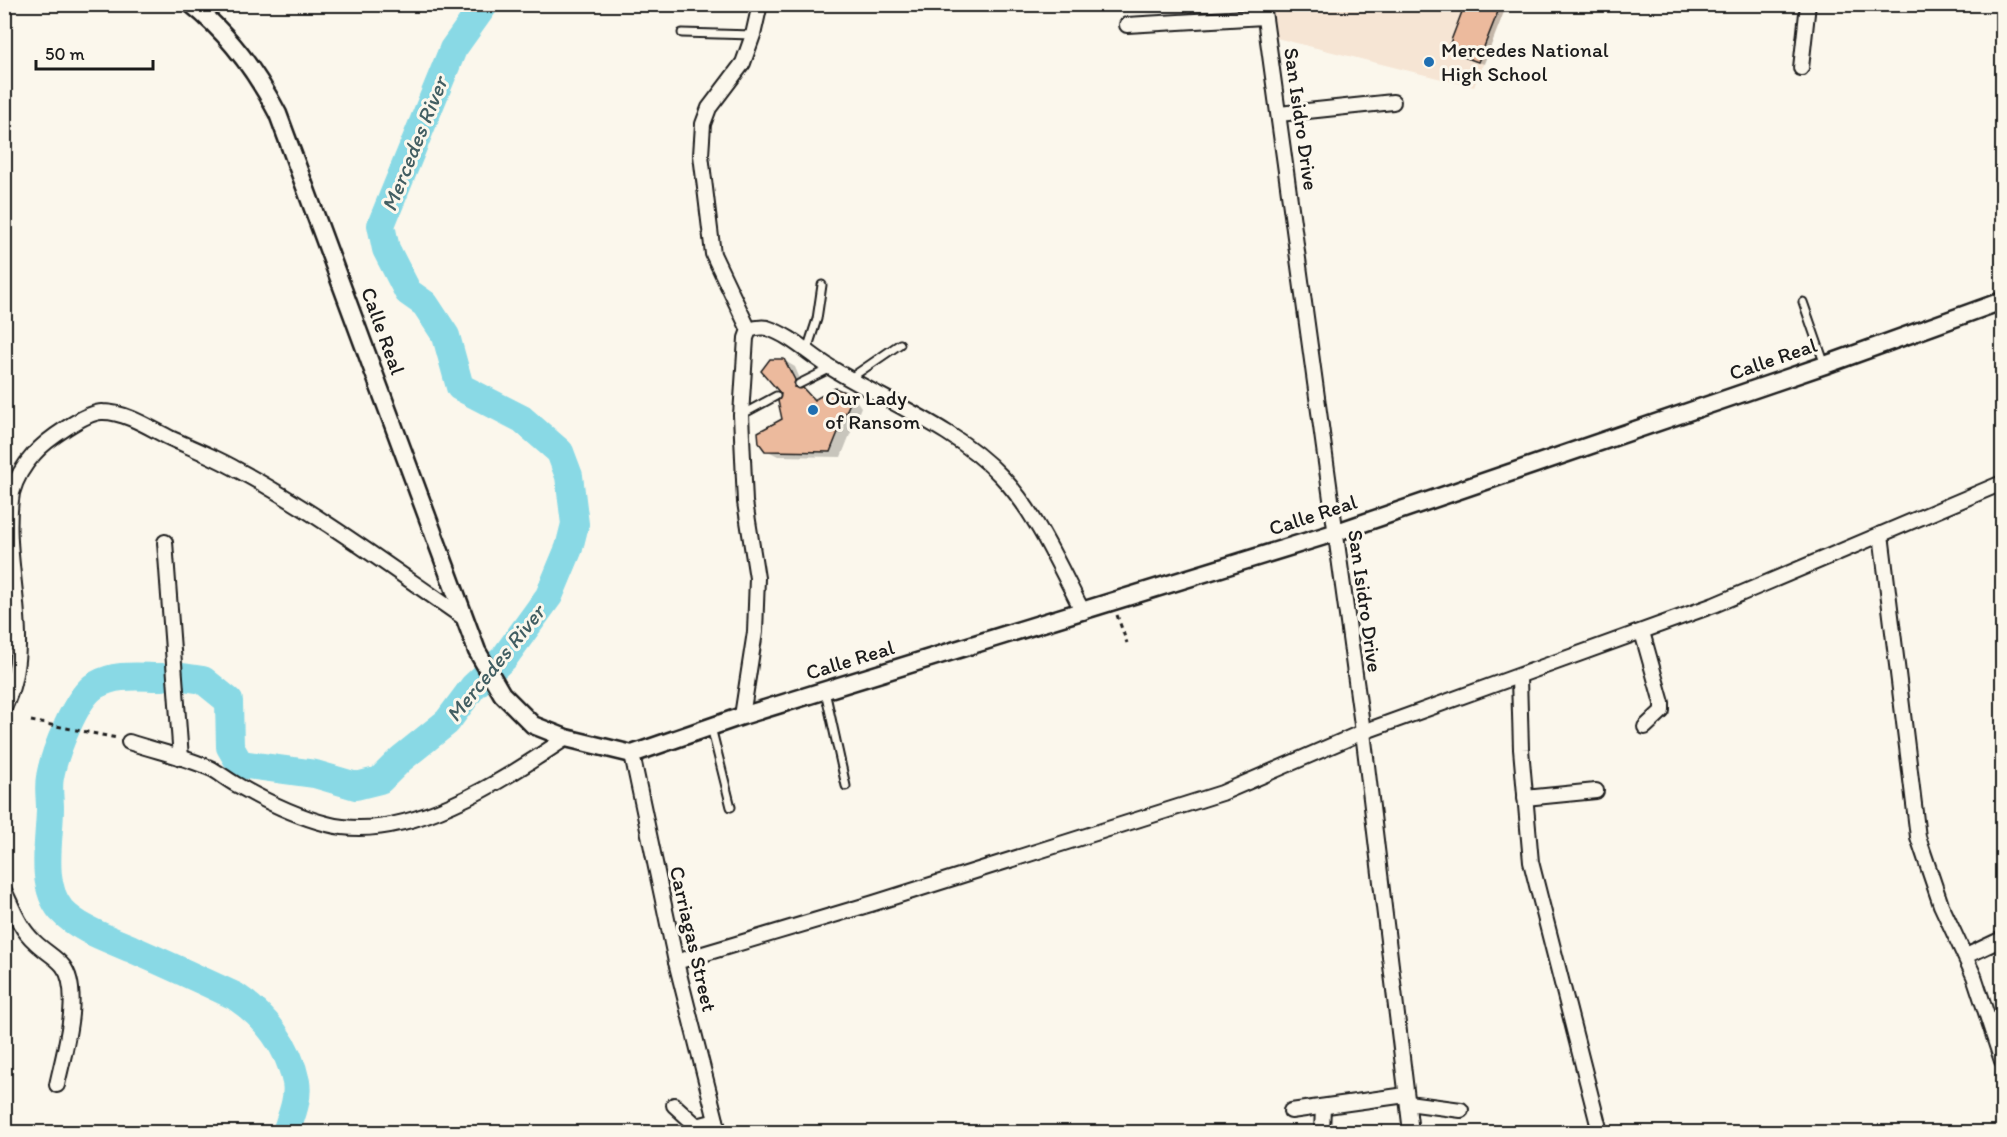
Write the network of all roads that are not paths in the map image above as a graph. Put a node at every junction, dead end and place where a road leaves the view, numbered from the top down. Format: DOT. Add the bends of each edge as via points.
graph roads {
  1 [pos="190,4"];
  2 [pos="760,4"];
  3 [pos="1808,4"];
  4 [pos="1264,11"];
  5 [pos="1127,25"];
  6 [pos="682,33"];
  7 [pos="753,35"];
  8 [pos="1801,68"];
  9 [pos="1394,102"];
  10 [pos="1279,114"];
  11 [pos="822,285"];
  12 [pos="2002,301"];
  13 [pos="1803,302"];
  14 [pos="749,330"];
  15 [pos="900,344"];
  16 [pos="807,350"];
  17 [pos="1825,365"];
  18 [pos="831,368"];
  19 [pos="849,379"];
  20 [pos="799,384"];
  21 [pos="777,396"];
  22 [pos="741,416"];
  23 [pos="2002,483"];
  24 [pos="1334,533"];
  25 [pos="1881,534"];
  26 [pos="165,543"];
  27 [pos="9,611"];
  28 [pos="1083,612"];
  29 [pos="464,618"];
  30 [pos="1642,632"];
  31 [pos="1519,678"];
  32 [pos="825,691"];
  33 [pos="4,708"];
  34 [pos="742,716"];
  35 [pos="711,726"];
  36 [pos="1645,727"];
  37 [pos="1363,732"];
  38 [pos="566,738"];
  39 [pos="129,742"];
  40 [pos="632,754"];
  41 [pos="181,758"];
  42 [pos="846,786"];
  43 [pos="1596,791"];
  44 [pos="1525,798"];
  45 [pos="731,807"];
  46 [pos="4,891"];
  47 [pos="2002,939"];
  48 [pos="1966,956"];
  49 [pos="676,962"];
  50 [pos="2002,1061"];
  51 [pos="57,1085"];
  52 [pos="1407,1099"];
  53 [pos="674,1105"];
  54 [pos="1323,1107"];
  55 [pos="1461,1110"];
  56 [pos="1291,1111"];
  57 [pos="717,1127"];
  58 [pos="1322,1132"];
  59 [pos="1411,1132"];
  60 [pos="1600,1132"];
  1 -- 29 [label="street, Calle Real" via="238,50 257,74 278,114"];
  2 -- 7 [label="street"];
  3 -- 8 [label="street"];
  4 -- 5 [label="street"];
  4 -- 10 [label="street, San Isidro Drive"];
  6 -- 7 [label="lane"];
  7 -- 14 [label="street" via="743,63 709,108 703,124 701,155 713,254"];
  9 -- 10 [label="street"];
  10 -- 24 [label="street, San Isidro Drive"];
  11 -- 16 [label="lane"];
  12 -- 17 [label="street, Calle Real"];
  13 -- 17 [label="lane"];
  14 -- 16 [label="street" via="766,328"];
  14 -- 22 [label="street"];
  15 -- 19 [label="lane"];
  16 -- 18 [label="street"];
  17 -- 24 [label="street, Calle Real"];
  18 -- 19 [label="street"];
  18 -- 20 [label="lane"];
  19 -- 28 [label="street" via="949,435 1001,476 1024,504"];
  21 -- 22 [label="lane"];
  22 -- 34 [label="street" via="745,502 757,578 755,632"];
  23 -- 25 [label="street"];
  24 -- 28 [label="street, Calle Real"];
  24 -- 37 [label="street, San Isidro Drive"];
  25 -- 30 [label="street"];
  25 -- 48 [label="street" via="1918,837 1941,905"];
  26 -- 41 [label="street"];
  27 -- 29 [label="street" via="6,532 11,494 22,469 36,451 85,417 100,412 136,422 237,469 358,544"];
  27 -- 33 [label="street" via="17,645 14,682"];
  28 -- 32 [label="street, Calle Real"];
  29 -- 38 [label="street, Calle Real" via="477,651 502,694 533,725"];
  30 -- 31 [label="street"];
  30 -- 36 [label="street" via="1662,703 1662,711"];
  31 -- 37 [label="street"];
  31 -- 44 [label="street"];
  32 -- 34 [label="street, Calle Real"];
  32 -- 42 [label="lane"];
  34 -- 35 [label="street, Calle Real"];
  35 -- 40 [label="street, Calle Real"];
  35 -- 45 [label="lane"];
  37 -- 49 [label="street" via="1222,793"];
  37 -- 52 [label="street, San Isidro Drive"];
  38 -- 40 [label="street, Calle Real"];
  38 -- 41 [label="street" via="504,780 414,820 352,827 329,825 293,813"];
  39 -- 41 [label="street"];
  40 -- 49 [label="street, Carriagas Street"];
  43 -- 44 [label="street"];
  44 -- 60 [label="street" via="1531,862"];
  46 -- 51 [label="street" via="33,941 63,966 69,977 72,996"];
  47 -- 48 [label="street"];
  48 -- 50 [label="street"];
  49 -- 57 [label="street, Carriagas Street"];
  52 -- 54 [label="street"];
  52 -- 55 [label="street"];
  52 -- 59 [label="street, San Isidro Drive"];
  53 -- 57 [label="street" via="697,1126"];
  54 -- 56 [label="street"];
  54 -- 58 [label="street"];
}
